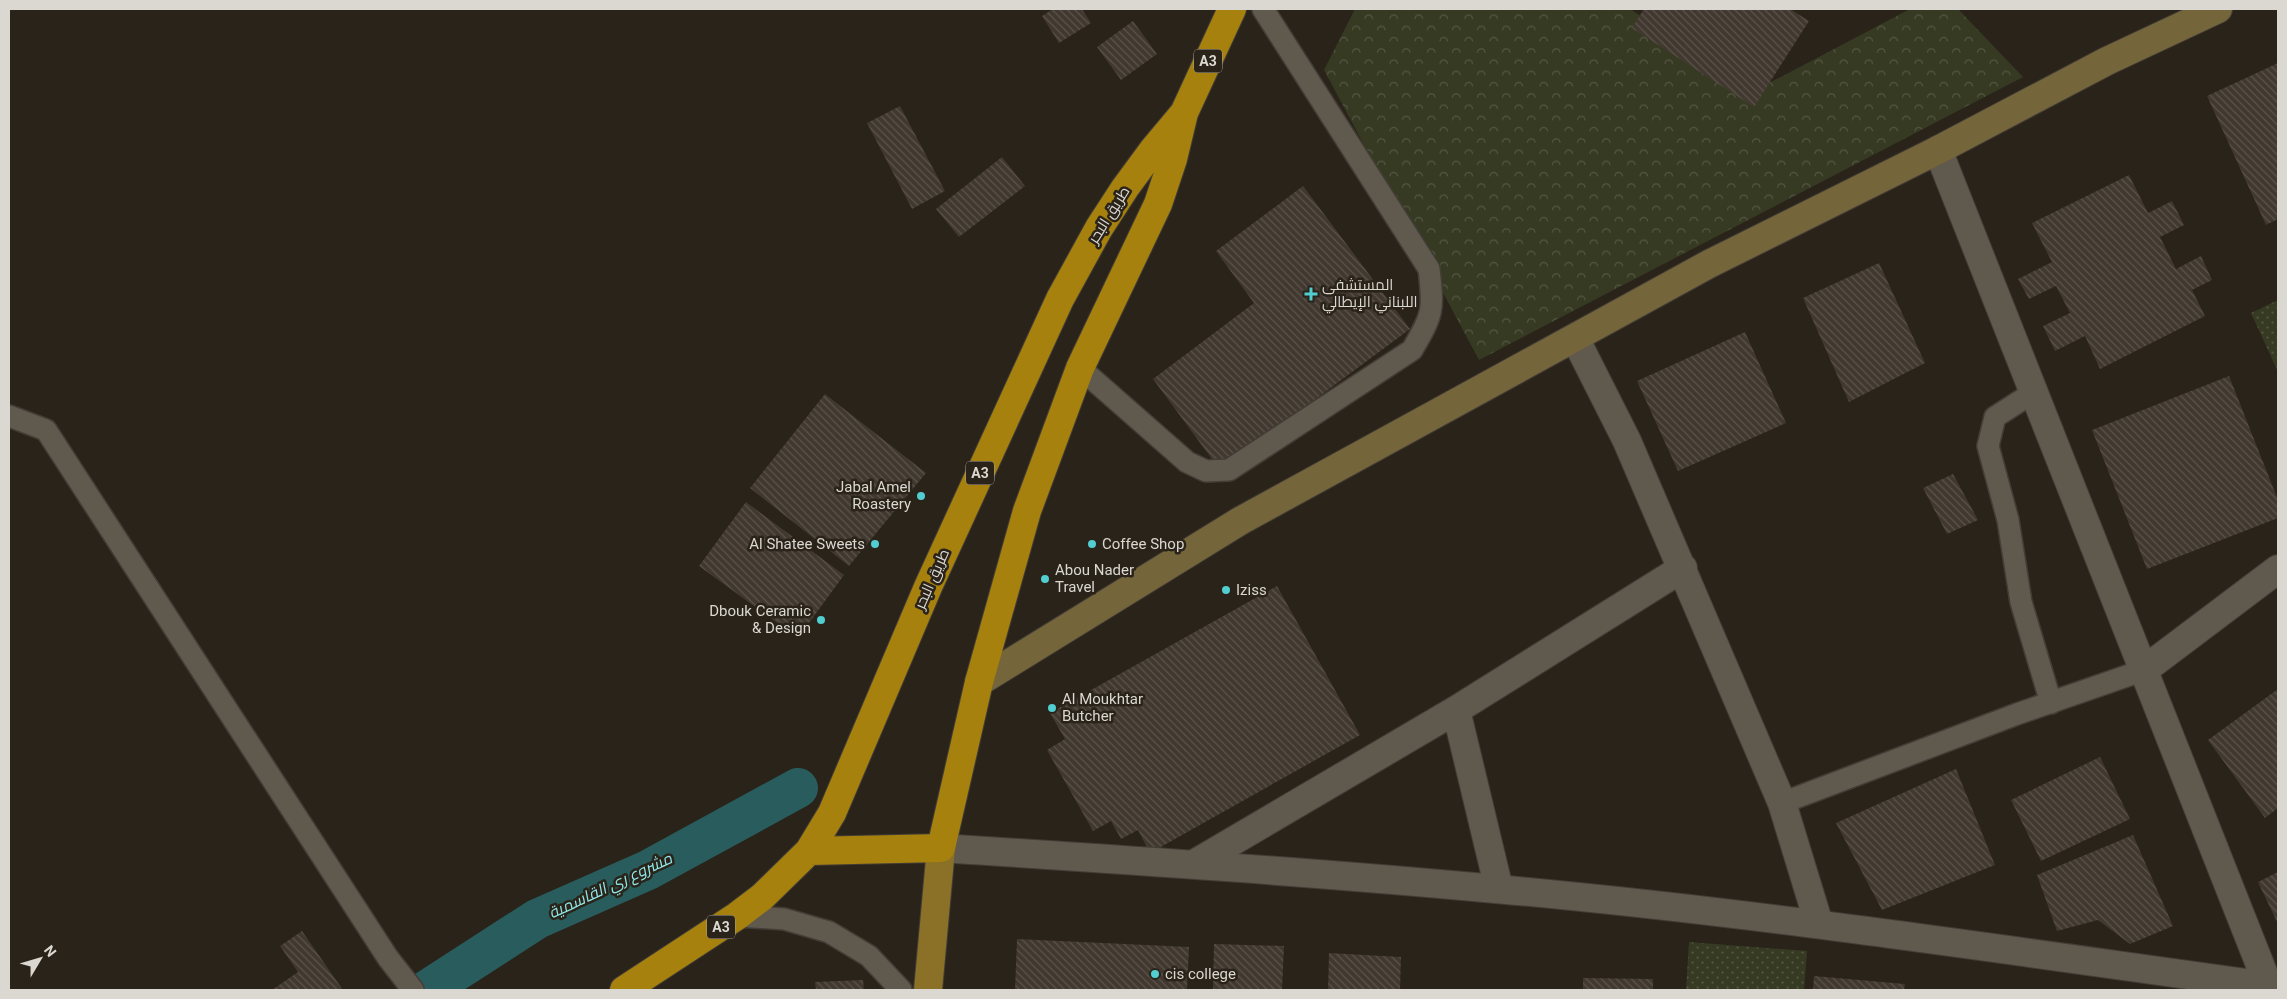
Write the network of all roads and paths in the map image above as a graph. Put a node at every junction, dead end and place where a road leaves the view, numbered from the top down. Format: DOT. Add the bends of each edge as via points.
graph roads {
  1 [pos="1232,9"];
  2 [pos="1263,9"];
  3 [pos="2218,9"];
  4 [pos="1184,113"];
  5 [pos="1938,150"];
  6 [pos="1575,338"];
  7 [pos="1080,368"];
  8 [pos="2034,392"];
  9 [pos="9,416"];
  10 [pos="1683,568"];
  11 [pos="2278,569"];
  12 [pos="2144,670"];
  13 [pos="979,682"];
  14 [pos="2051,702"];
  15 [pos="1456,710"];
  16 [pos="1782,803"];
  17 [pos="941,848"];
  18 [pos="809,851"];
  19 [pos="1194,864"];
  20 [pos="1498,889"];
  21 [pos="737,916"];
  22 [pos="1819,924"];
  23 [pos="2269,988"];
  24 [pos="412,990"];
  25 [pos="624,990"];
  26 [pos="901,990"];
  27 [pos="928,990"];
  1 -- 4 [label="highway, طريق البحر / A3"];
  2 -- 7 [label="lane" via="1429,269 1433,301 1429,322 1412,350 1229,470 1206,471 1187,462"];
  3 -- 5 [label="street" via="2107,61"];
  4 -- 7 [label="highway, طريق البحر / A3" via="1158,204"];
  4 -- 18 [label="highway, طريق البحر / A3" via="1120,196 1060,299 928,587 832,813"];
  5 -- 6 [label="street" via="1709,264"];
  5 -- 8 [label="street"];
  6 -- 10 [label="street" via="1627,441"];
  6 -- 13 [label="street" via="1240,521"];
  7 -- 13 [label="highway, طريق البحر / A3" via="1027,511"];
  8 -- 12 [label="street"];
  8 -- 14 [label="lane" via="1995,417 1988,446 2008,520 2021,602"];
  9 -- 24 [label="lane" via="46,430 388,958"];
  10 -- 15 [label="street"];
  10 -- 16 [label="street"];
  11 -- 12 [label="street"];
  12 -- 14 [label="lane"];
  12 -- 23 [label="street"];
  13 -- 17 [label="highway, طريق البحر / A3"];
  14 -- 16 [label="lane"];
  15 -- 19 [label="street"];
  15 -- 20 [label="street"];
  16 -- 22 [label="street"];
  17 -- 18 [label="highway"];
  17 -- 19 [label="street"];
  17 -- 27 [label="main road"];
  18 -- 21 [label="highway, طريق البحر / A3" via="762,897"];
  19 -- 20 [label="street"];
  20 -- 22 [label="street"];
  21 -- 25 [label="highway, طريق البحر / A3"];
  21 -- 26 [label="lane" via="784,918 829,932 869,956"];
  22 -- 23 [label="street"];
}
